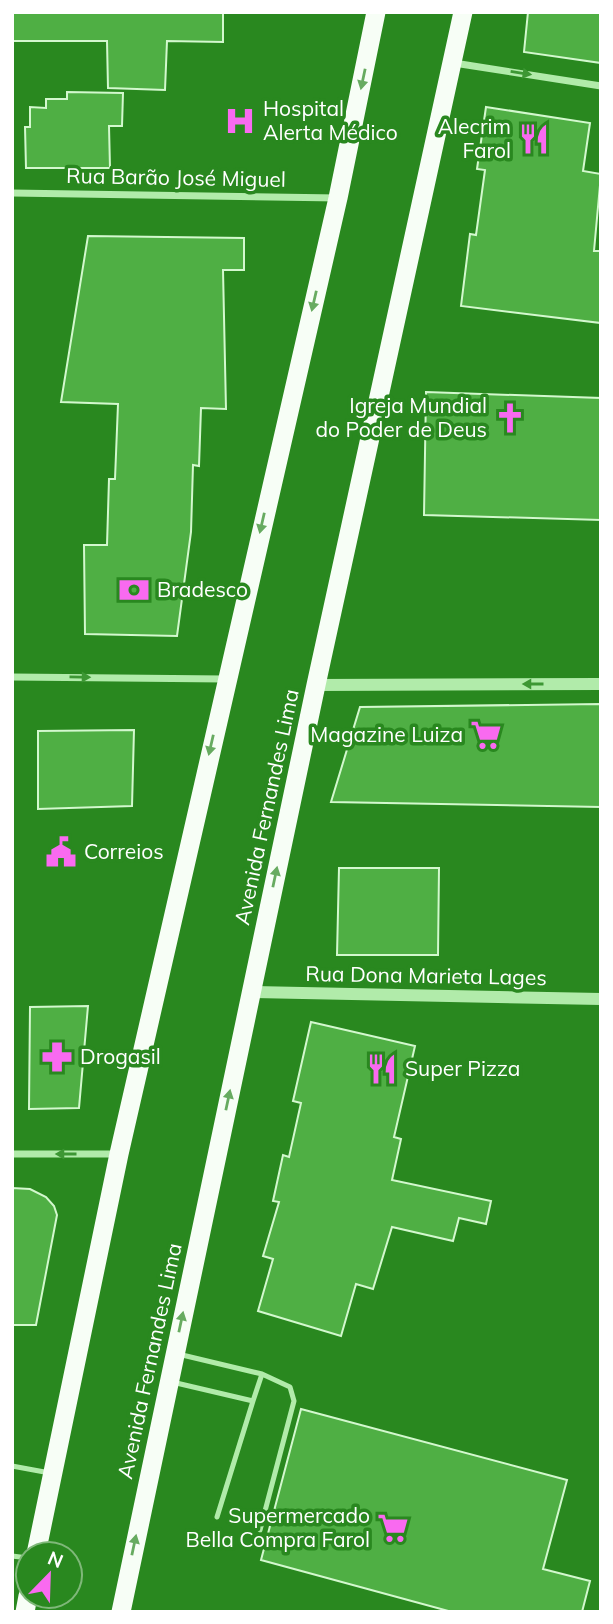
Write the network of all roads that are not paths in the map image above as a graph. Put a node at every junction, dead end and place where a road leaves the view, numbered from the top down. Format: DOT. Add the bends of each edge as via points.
graph roads {
  1 [pos="376,12"];
  2 [pos="463,12"];
  3 [pos="453,63"];
  4 [pos="601,86"];
  5 [pos="12,193"];
  6 [pos="338,198"];
  7 [pos="12,677"];
  8 [pos="226,679"];
  9 [pos="601,684"];
  10 [pos="316,685"];
  11 [pos="251,992"];
  12 [pos="601,999"];
  13 [pos="12,1154"];
  14 [pos="119,1154"];
  15 [pos="175,1353"];
  16 [pos="262,1374"];
  17 [pos="169,1381"];
  18 [pos="253,1401"];
  19 [pos="12,1466"];
  20 [pos="53,1474"];
  21 [pos="217,1517"];
  22 [pos="260,1530"];
  23 [pos="39,1540"];
  24 [pos="121,1612"];
  1 -- 6 [label="highway, one-way"];
  2 -- 3 [label="highway, Avenida Fernandes Lima"];
  3 -- 4 [label="street, one-way"];
  3 -- 10 [label="highway, Avenida Fernandes Lima"];
  5 -- 6 [label="street, Rua Barão José Miguel"];
  6 -- 8 [label="highway, one-way"];
  7 -- 8 [label="street, one-way"];
  8 -- 14 [label="highway, one-way"];
  9 -- 10 [label="street, one-way"];
  11 -- 10 [label="highway, Avenida Fernandes Lima, one-way"];
  11 -- 12 [label="street, Rua Dona Marieta Lages"];
  15 -- 11 [label="highway, Avenida Fernandes Lima, one-way"];
  14 -- 13 [label="street, one-way"];
  14 -- 20 [label="highway"];
  15 -- 16 [label="lane"];
  15 -- 17 [label="highway, Avenida Fernandes Lima"];
  16 -- 18 [label="lane"];
  16 -- 22 [label="lane" via="290,1387 293,1401"];
  17 -- 18 [label="lane"];
  24 -- 17 [label="highway, Avenida Fernandes Lima, one-way"];
  18 -- 21 [label="lane"];
  19 -- 20 [label="lane"];
  20 -- 23 [label="highway"];
}
